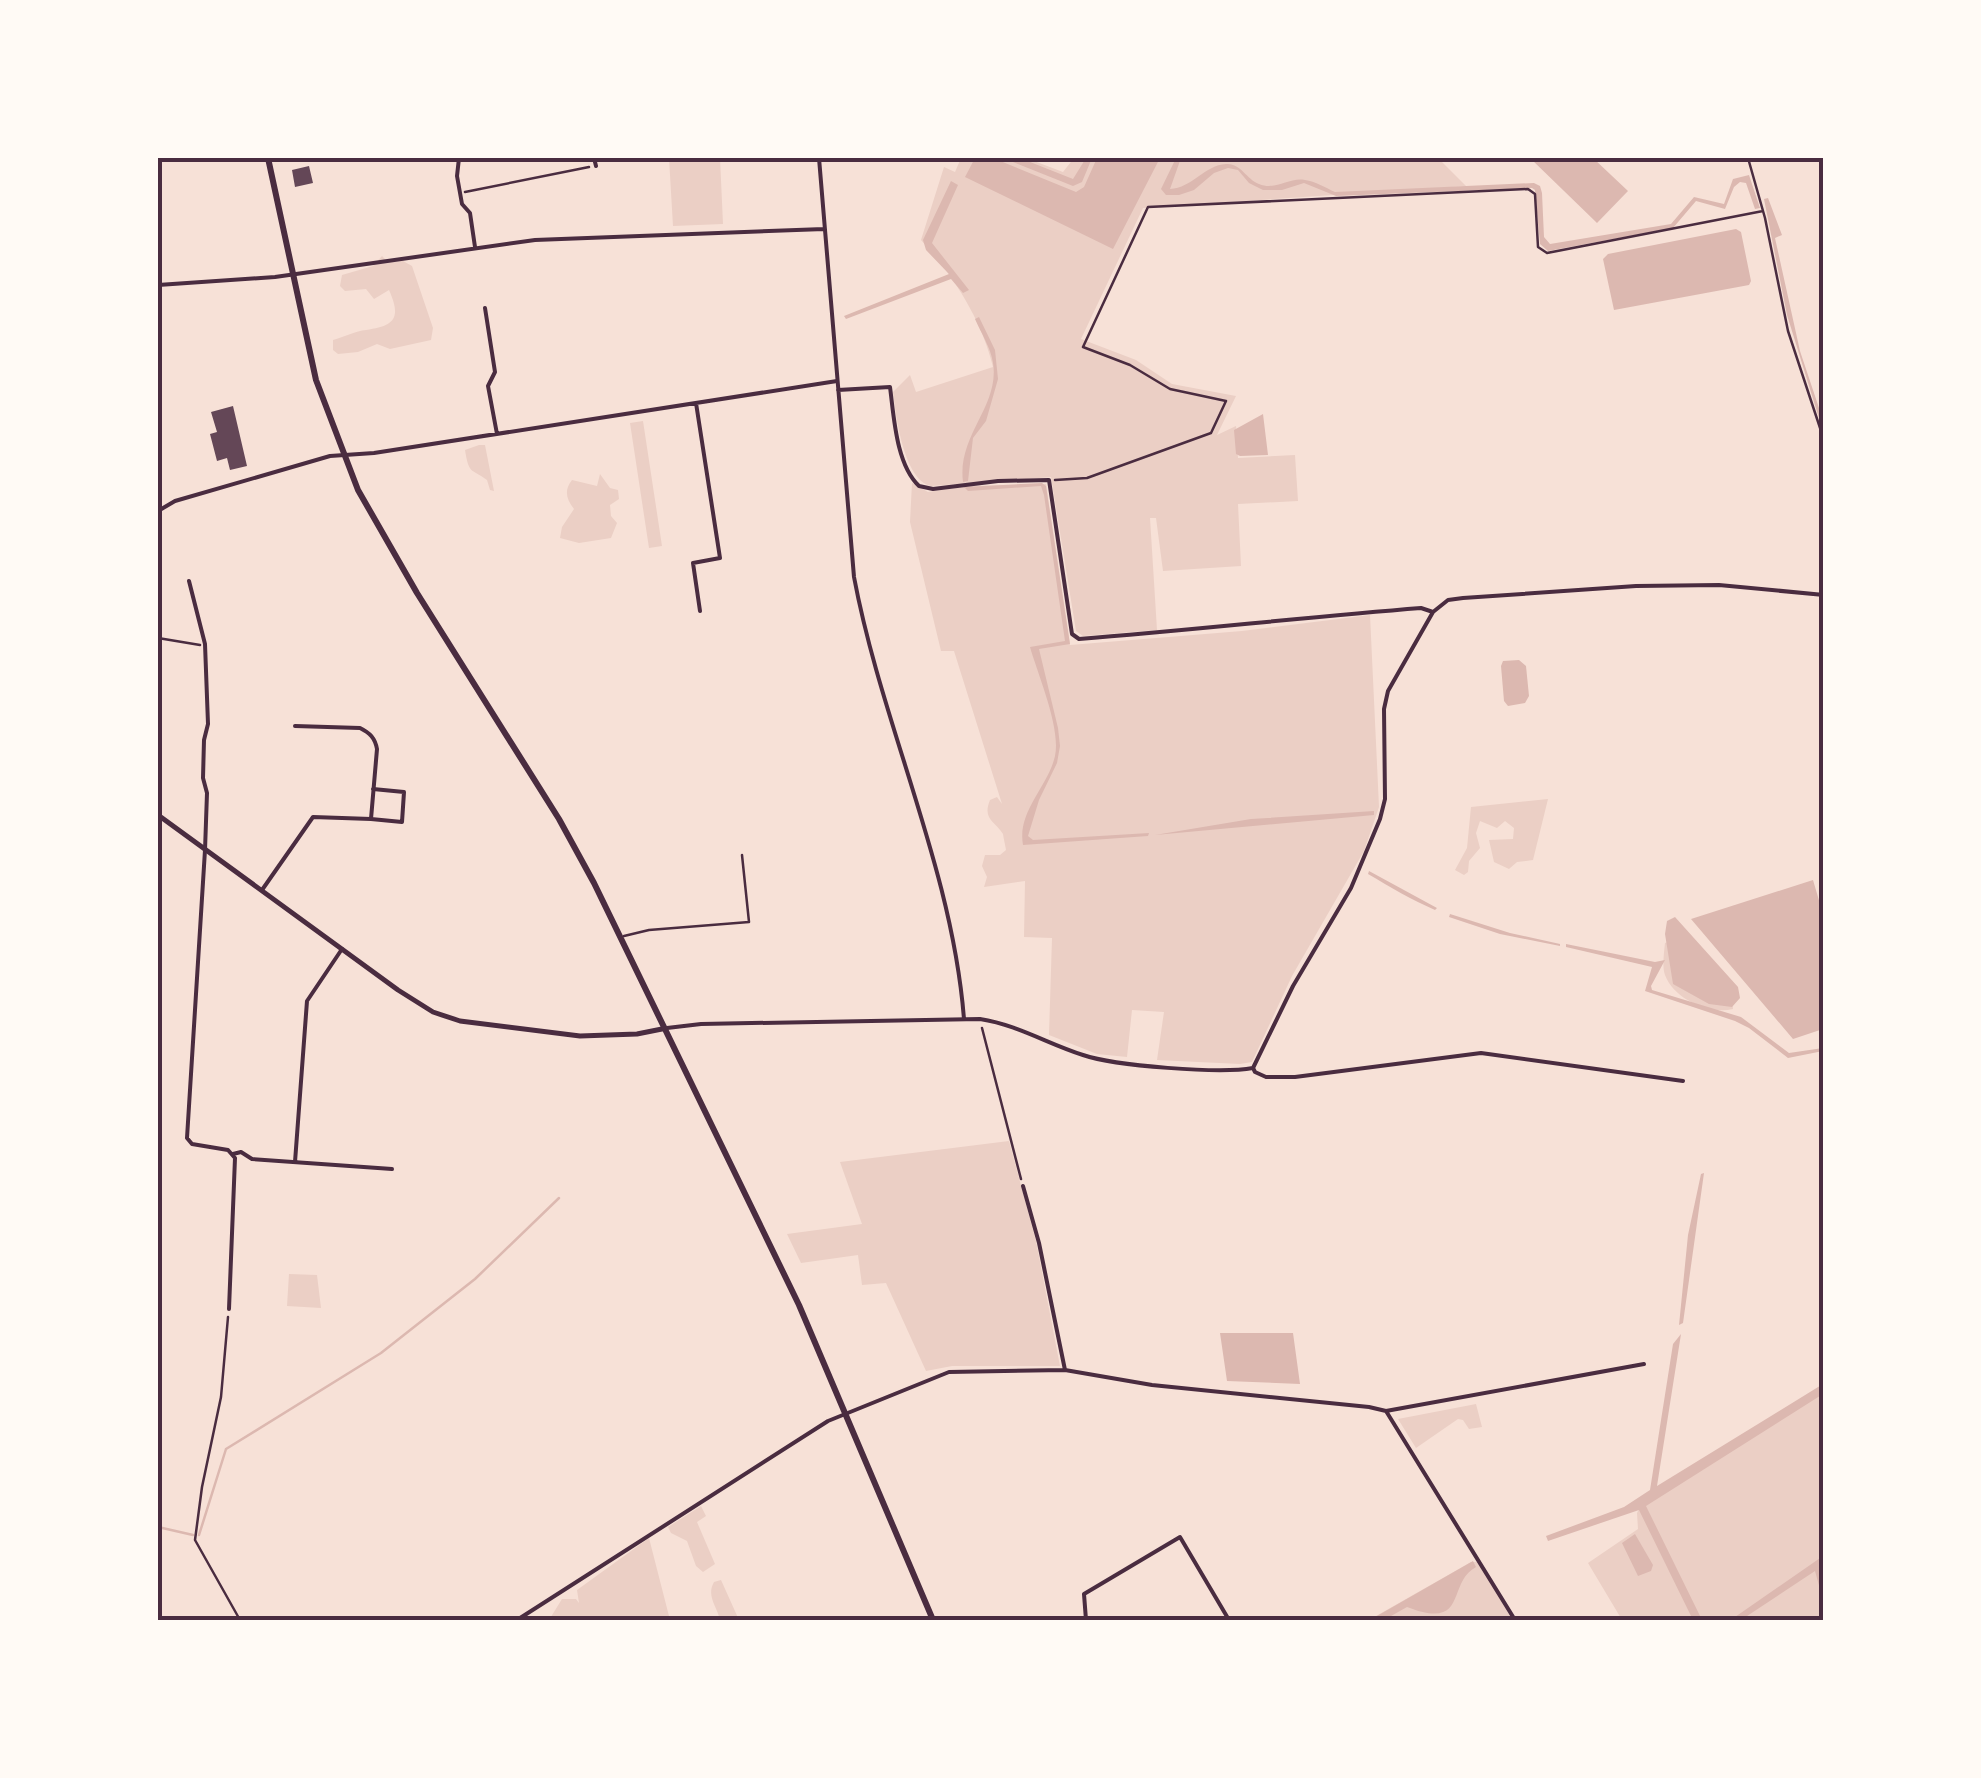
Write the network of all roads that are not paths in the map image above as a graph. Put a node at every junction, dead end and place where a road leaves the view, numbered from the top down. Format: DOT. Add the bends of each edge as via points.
graph roads {
  1 [pos="268,158"];
  2 [pos="459,158"];
  3 [pos="594,158"];
  4 [pos="818,158"];
  5 [pos="596,166"];
  6 [pos="824,228"];
  7 [pos="475,247"];
  8 [pos="292,274"];
  9 [pos="158,285"];
  10 [pos="485,308"];
  11 [pos="837,381"];
  12 [pos="838,390"];
  13 [pos="696,404"];
  14 [pos="496,434"];
  15 [pos="343,456"];
  16 [pos="158,511"];
  17 [pos="190,582"];
  18 [pos="1824,595"];
  19 [pos="700,610"];
  20 [pos="1432,612"];
  21 [pos="295,726"];
  22 [pos="374,789"];
  23 [pos="158,816"];
  24 [pos="371,820"];
  25 [pos="205,850"];
  26 [pos="742,855"];
  27 [pos="262,890"];
  28 [pos="620,937"];
  29 [pos="342,949"];
  30 [pos="964,1018"];
  31 [pos="662,1028"];
  32 [pos="1253,1068"];
  33 [pos="1683,1081"];
  34 [pos="233,1154"];
  35 [pos="295,1162"];
  36 [pos="392,1170"];
  37 [pos="1023,1186"];
  38 [pos="229,1309"];
  39 [pos="1644,1364"];
  40 [pos="1066,1370"];
  41 [pos="1386,1412"];
  42 [pos="846,1414"];
  43 [pos="517,1620"];
  44 [pos="933,1620"];
  45 [pos="1086,1620"];
  46 [pos="1229,1620"];
  47 [pos="1515,1620"];
  1 -- 8 [label="main road"];
  2 -- 7 [label="street" via="456,176"];
  3 -- 5 [label="street"];
  4 -- 6 [label="street"];
  6 -- 7 [label="street"];
  6 -- 11 [label="street"];
  7 -- 8 [label="street"];
  8 -- 9 [label="street"];
  8 -- 15 [label="main road" via="316,380"];
  10 -- 14 [label="street"];
  11 -- 12 [label="street"];
  11 -- 13 [label="street"];
  12 -- 20 [label="street" via="890,386 897,437 914,482 933,489 1049,480 1072,634 1079,640"];
  12 -- 30 [label="street" via="859,605 948,919"];
  13 -- 14 [label="street"];
  13 -- 19 [label="street" via="720,558 693,563"];
  14 -- 15 [label="street"];
  15 -- 16 [label="street"];
  15 -- 28 [label="main road" via="382,536 559,818"];
  17 -- 25 [label="street" via="205,644"];
  18 -- 20 [label="street" via="1636,586 1448,600"];
  20 -- 32 [label="street" via="1384,700 1380,819 1351,888"];
  21 -- 22 [label="street" via="368,732 377,749"];
  22 -- 24 [label="street"];
  22 -- 24 [label="street" via="404,792 402,822"];
  23 -- 25 [label="street"];
  24 -- 27 [label="street" via="313,817"];
  25 -- 27 [label="street"];
  25 -- 34 [label="street" via="188,1138"];
  26 -- 28 [label="lane" via="749,922"];
  27 -- 29 [label="street"];
  28 -- 31 [label="main road"];
  29 -- 31 [label="street" via="433,1012 460,1020 580,1036"];
  29 -- 35 [label="street" via="307,1001"];
  30 -- 31 [label="street"];
  30 -- 32 [label="street" via="1023,1029 1096,1059"];
  31 -- 42 [label="main road"];
  32 -- 33 [label="street" via="1266,1077 1295,1077 1481,1053"];
  34 -- 35 [label="street"];
  34 -- 38 [label="street"];
  35 -- 36 [label="street"];
  37 -- 40 [label="street"];
  39 -- 41 [label="street"];
  40 -- 41 [label="street"];
  40 -- 42 [label="street" via="949,1372"];
  41 -- 47 [label="street"];
  42 -- 43 [label="street"];
  42 -- 44 [label="main road"];
  45 -- 46 [label="street" via="1084,1594 1180,1537"];
}
